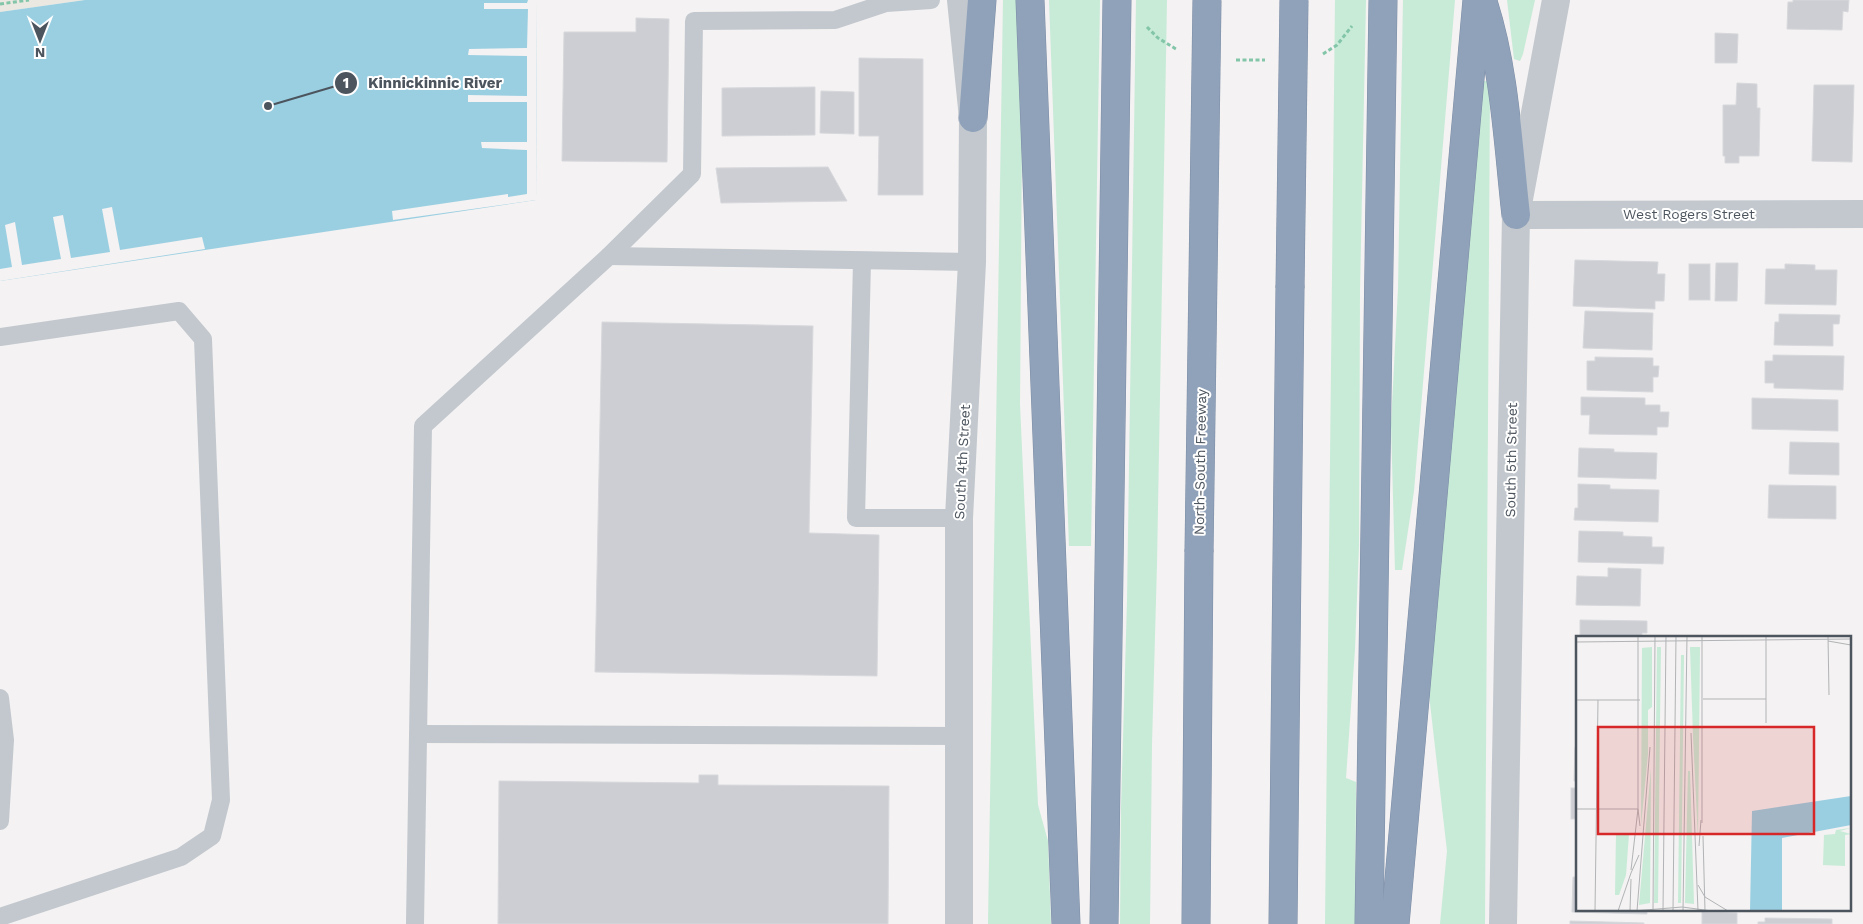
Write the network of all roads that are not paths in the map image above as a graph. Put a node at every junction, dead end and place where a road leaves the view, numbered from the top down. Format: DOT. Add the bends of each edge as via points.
graph roads {
  1 [pos="931,0"];
  2 [pos="961,0"];
  3 [pos="982,0"];
  4 [pos="1030,0"];
  5 [pos="1117,0"];
  6 [pos="1207,0"];
  7 [pos="1294,0"];
  8 [pos="1382,0"];
  9 [pos="1477,0"];
  10 [pos="1483,0"];
  11 [pos="1556,0"];
  12 [pos="974,118"];
  13 [pos="1863,214"];
  14 [pos="1516,215"];
  15 [pos="609,256"];
  16 [pos="862,261"];
  17 [pos="972,262"];
  18 [pos="0,337"];
  19 [pos="959,518"];
  20 [pos="0,698"];
  21 [pos="418,734"];
  22 [pos="959,736"];
  23 [pos="0,821"];
  24 [pos="0,917"];
  25 [pos="415,924"];
  26 [pos="959,924"];
  27 [pos="1066,924"];
  28 [pos="1104,924"];
  29 [pos="1196,924"];
  30 [pos="1284,924"];
  31 [pos="1369,924"];
  32 [pos="1395,924"];
  33 [pos="1503,924"];
  1 -- 15 [label="lane" via="886,3 835,20 694,21 692,174"];
  2 -- 12 [label="street, South 4th Street"];
  3 -- 12 [label="highway"];
  4 -- 27 [label="highway"];
  5 -- 28 [label="highway"];
  6 -- 29 [label="highway, North-South Freeway, bridge"];
  7 -- 30 [label="highway, bridge"];
  8 -- 31 [label="highway"];
  9 -- 32 [label="highway"];
  10 -- 14 [label="highway" via="1500,80"];
  11 -- 14 [label="street, South 5th Street"];
  12 -- 17 [label="street, South 4th Street"];
  13 -- 14 [label="street, West Rogers Street"];
  14 -- 33 [label="street, South 5th Street"];
  15 -- 16 [label="lane"];
  15 -- 21 [label="lane" via="423,426"];
  16 -- 17 [label="lane"];
  16 -- 19 [label="lane" via="856,518"];
  17 -- 19 [label="street, South 4th Street"];
  18 -- 24 [label="lane" via="179,311 203,339 221,800 212,836 181,857"];
  19 -- 22 [label="street, South 4th Street"];
  20 -- 23 [label="lane" via="4,740"];
  21 -- 22 [label="lane"];
  21 -- 25 [label="lane"];
  22 -- 26 [label="street, South 4th Street"];
}
